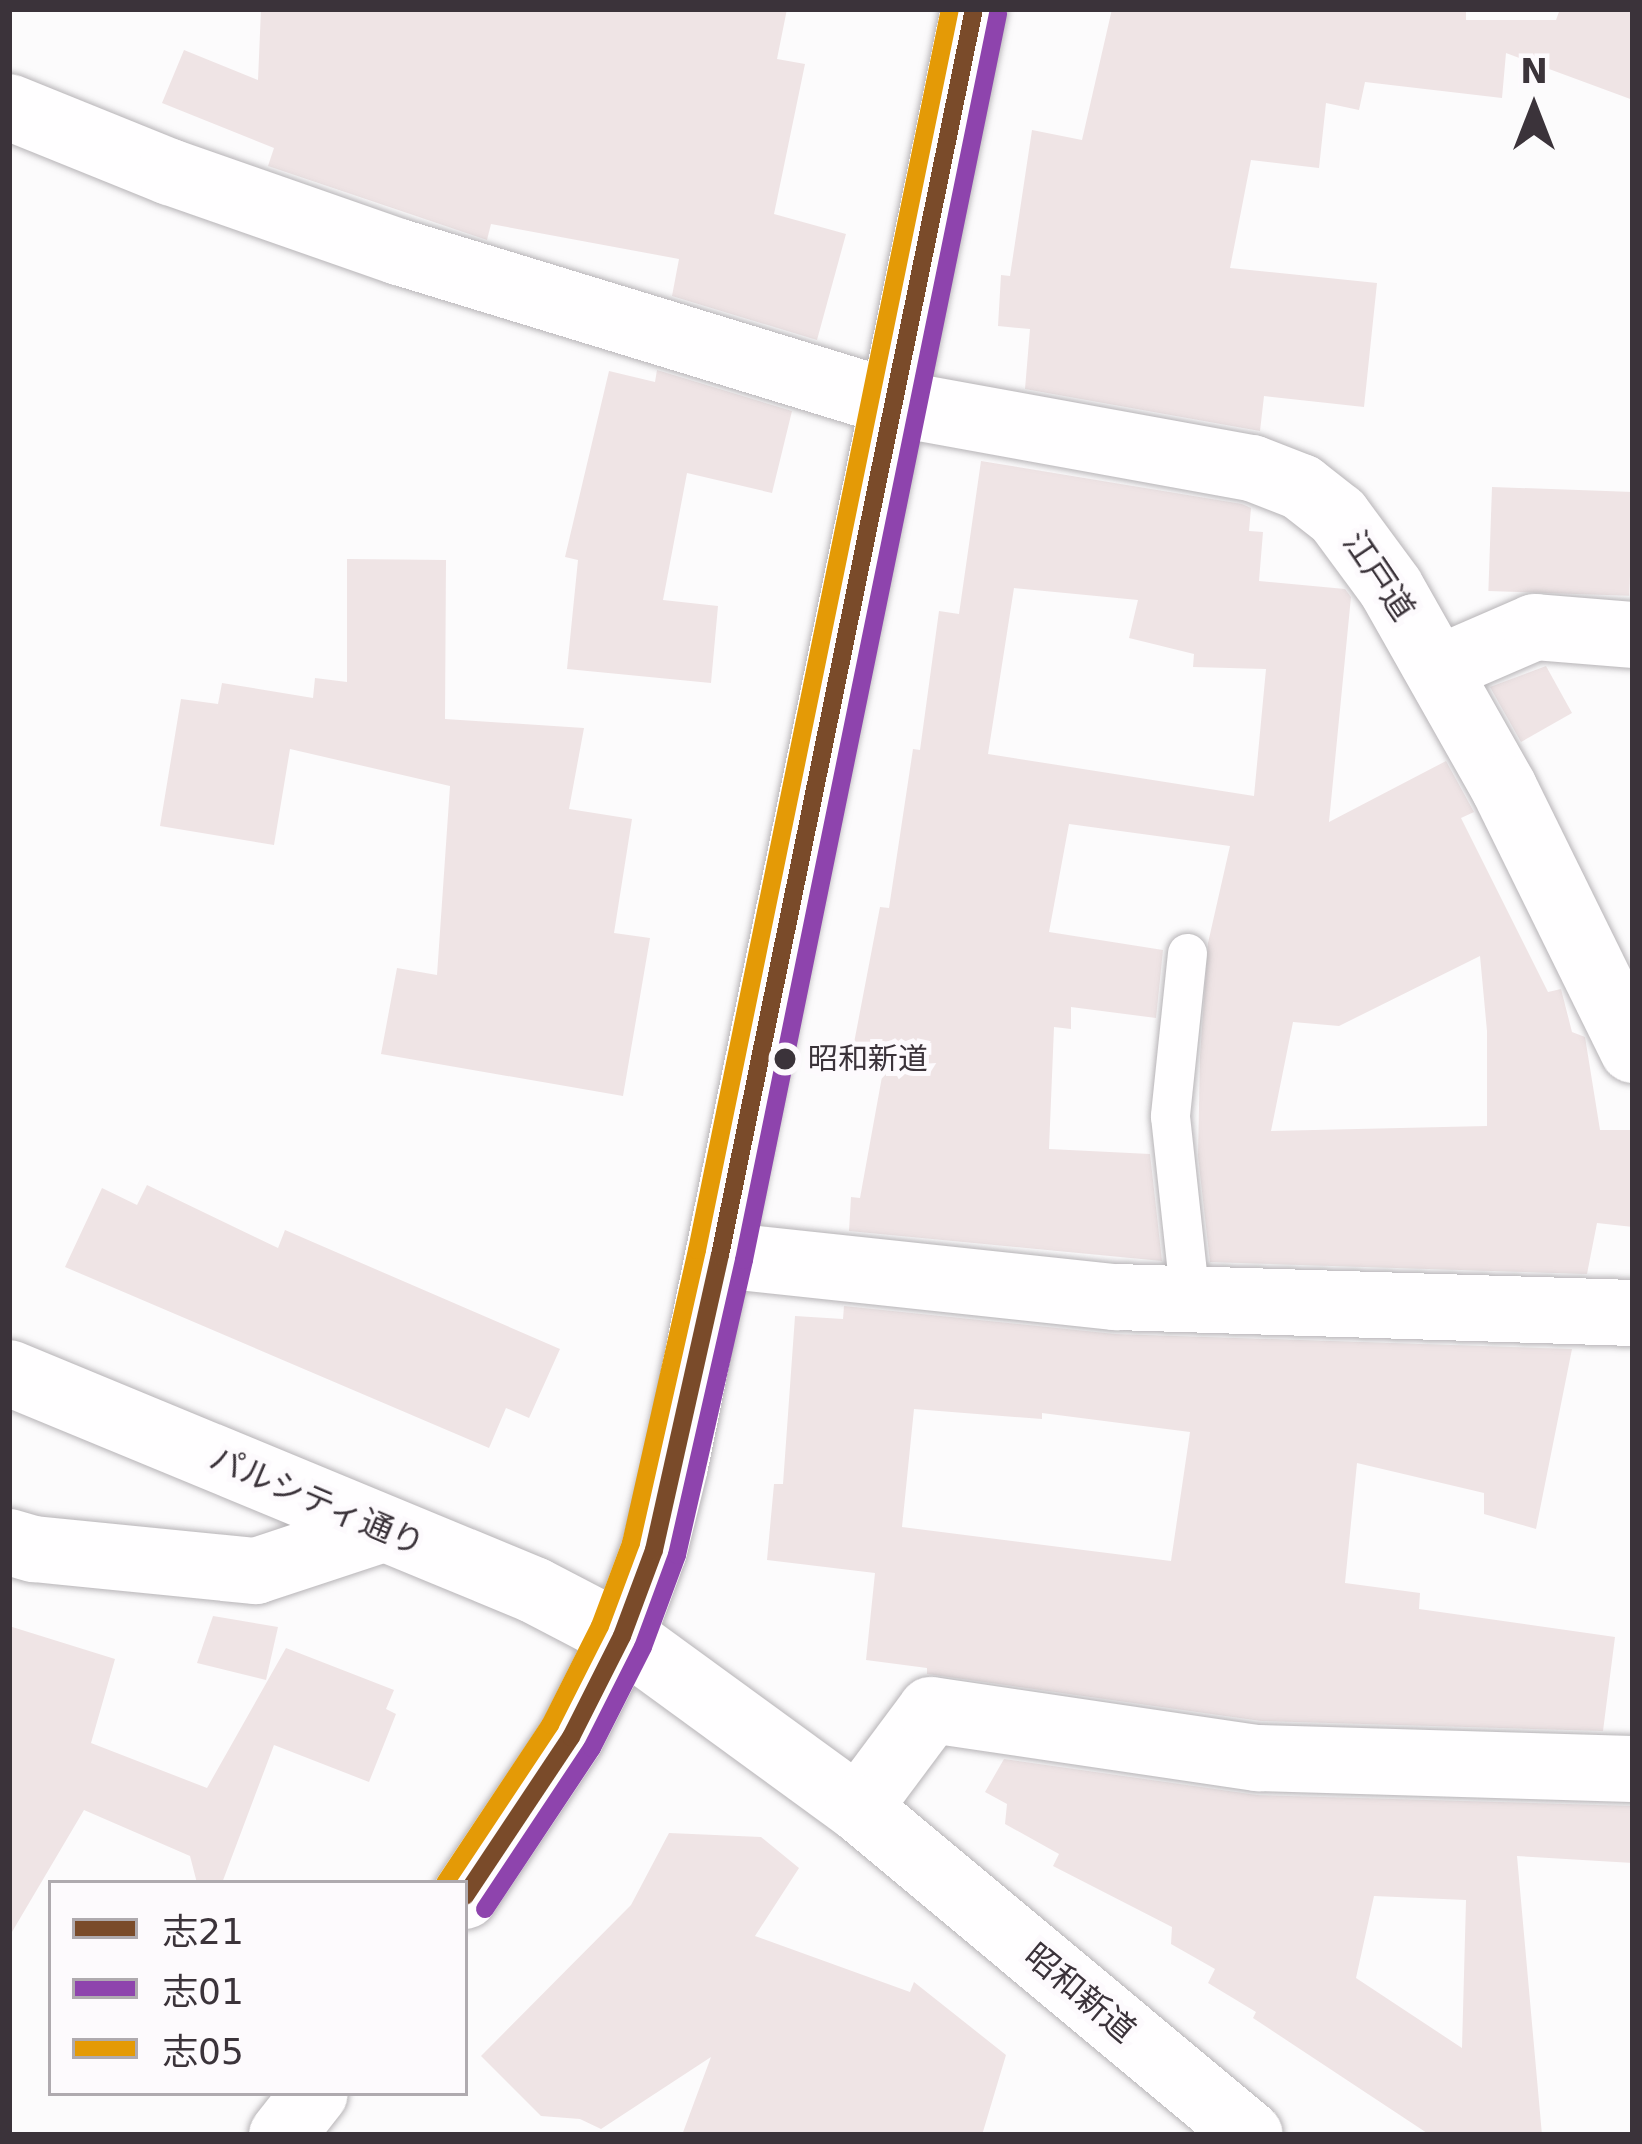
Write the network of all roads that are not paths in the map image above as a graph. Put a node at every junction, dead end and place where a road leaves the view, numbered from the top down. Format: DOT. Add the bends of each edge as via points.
graph roads {
  1 [pos="974,9"];
  2 [pos="9,107"];
  3 [pos="893,403"];
  4 [pos="1633,635"];
  5 [pos="1438,669"];
  6 [pos="1187,953"];
  7 [pos="1633,1050"];
  8 [pos="720,1255"];
  9 [pos="1190,1299"];
  10 [pos="1633,1313"];
  11 [pos="9,1373"];
  12 [pos="383,1529"];
  13 [pos="9,1542"];
  14 [pos="622,1636"];
  15 [pos="1633,1769"];
  16 [pos="858,1808"];
  17 [pos="468,1892"];
  18 [pos="1250,2135"];
  1 -- 3 [label="street"];
  2 -- 3 [label="street, 江戸道" via="398,252"];
  3 -- 5 [label="street, 江戸道" via="1252,468 1301,487 1371,557"];
  3 -- 8 [label="street"];
  4 -- 5 [label="street" via="1535,627"];
  5 -- 7 [label="street, 江戸道"];
  6 -- 9 [label="lane" via="1170,1116"];
  8 -- 9 [label="street"];
  8 -- 14 [label="street" via="676,1466"];
  9 -- 10 [label="street"];
  11 -- 12 [label="street, パルシティ通り"];
  12 -- 13 [label="street" via="256,1571"];
  12 -- 14 [label="street, パルシティ通り" via="534,1590"];
  14 -- 16 [label="street, 昭和新道"];
  14 -- 17 [label="street" via="572,1737"];
  15 -- 16 [label="street" via="1258,1758 931,1710"];
  16 -- 18 [label="street, 昭和新道"];
}
